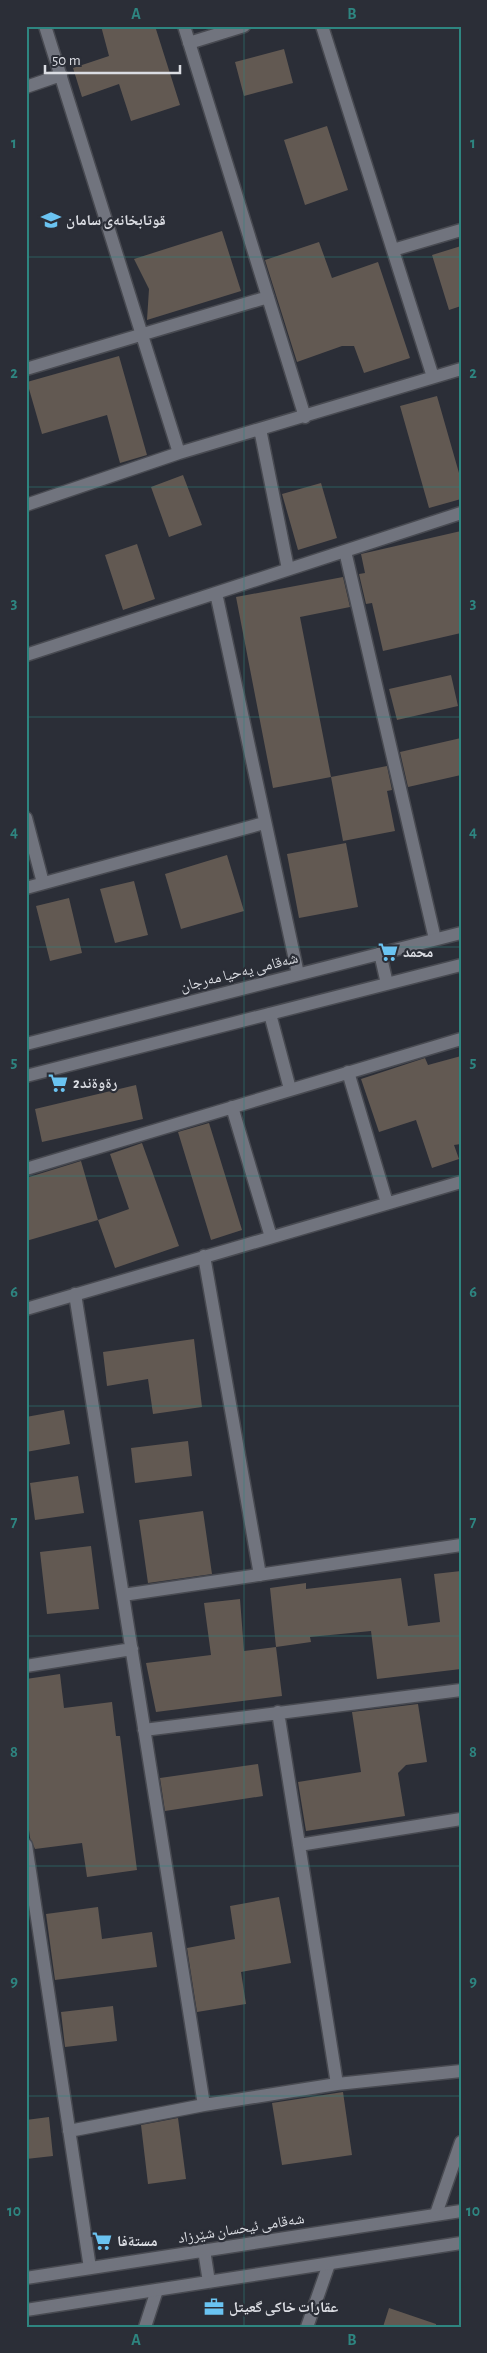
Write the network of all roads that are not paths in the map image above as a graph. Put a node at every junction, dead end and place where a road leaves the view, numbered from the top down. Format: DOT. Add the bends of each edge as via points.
graph roads {
  1 [pos="45,26"];
  2 [pos="184,26"];
  3 [pos="244,26"];
  4 [pos="322,26"];
  5 [pos="189,43"];
  6 [pos="61,76"];
  7 [pos="26,87"];
  8 [pos="461,230"];
  9 [pos="393,250"];
  10 [pos="268,297"];
  11 [pos="141,334"];
  12 [pos="26,369"];
  13 [pos="461,369"];
  14 [pos="433,377"];
  15 [pos="305,417"];
  16 [pos="260,429"];
  17 [pos="179,453"];
  18 [pos="26,505"];
  19 [pos="461,513"];
  20 [pos="345,551"];
  21 [pos="288,569"];
  22 [pos="216,593"];
  23 [pos="26,654"];
  24 [pos="26,818"];
  25 [pos="264,823"];
  26 [pos="43,883"];
  27 [pos="26,888"];
  28 [pos="461,933"];
  29 [pos="435,939"];
  30 [pos="380,953"];
  31 [pos="461,965"];
  32 [pos="298,974"];
  33 [pos="387,984"];
  34 [pos="270,1014"];
  35 [pos="461,1039"];
  36 [pos="26,1044"];
  37 [pos="348,1072"];
  38 [pos="26,1076"];
  39 [pos="290,1090"];
  40 [pos="232,1106"];
  41 [pos="26,1169"];
  42 [pos="461,1182"];
  43 [pos="387,1203"];
  44 [pos="271,1237"];
  45 [pos="204,1256"];
  46 [pos="75,1294"];
  47 [pos="26,1309"];
  48 [pos="461,1545"];
  49 [pos="260,1575"];
  50 [pos="123,1595"];
  51 [pos="132,1649"];
  52 [pos="26,1666"];
  53 [pos="461,1690"];
  54 [pos="278,1712"];
  55 [pos="144,1730"];
  56 [pos="461,1819"];
  57 [pos="26,1845"];
  58 [pos="299,1845"];
  59 [pos="28,1871"];
  60 [pos="461,2071"];
  61 [pos="337,2084"];
  62 [pos="204,2105"];
  63 [pos="69,2130"];
  64 [pos="461,2142"];
  65 [pos="461,2211"];
  66 [pos="436,2214"];
  67 [pos="461,2243"];
  68 [pos="204,2250"];
  69 [pos="329,2264"];
  70 [pos="90,2268"];
  71 [pos="30,2275"];
  72 [pos="209,2282"];
  73 [pos="157,2290"];
  74 [pos="26,2310"];
  75 [pos="144,2327"];
  76 [pos="307,2327"];
  1 -- 6 [label="street"];
  2 -- 5 [label="street"];
  3 -- 5 [label="street"];
  4 -- 9 [label="street"];
  5 -- 10 [label="street"];
  6 -- 7 [label="street"];
  6 -- 11 [label="street"];
  8 -- 9 [label="street"];
  9 -- 14 [label="street"];
  10 -- 11 [label="street"];
  10 -- 15 [label="street"];
  11 -- 12 [label="street"];
  11 -- 17 [label="street"];
  13 -- 14 [label="street"];
  14 -- 15 [label="street"];
  15 -- 16 [label="street"];
  16 -- 17 [label="street"];
  16 -- 21 [label="street"];
  17 -- 18 [label="street"];
  19 -- 20 [label="street"];
  20 -- 21 [label="street"];
  20 -- 29 [label="street"];
  21 -- 22 [label="street"];
  22 -- 23 [label="street"];
  22 -- 25 [label="street"];
  24 -- 26 [label="street"];
  25 -- 26 [label="street"];
  25 -- 32 [label="street"];
  26 -- 27 [label="street"];
  28 -- 29 [label="street, شەقامی یەحیا مەرجان"];
  29 -- 30 [label="street, شەقامی یەحیا مەرجان"];
  30 -- 32 [label="street, شەقامی یەحیا مەرجان"];
  30 -- 33 [label="street"];
  31 -- 33 [label="street"];
  32 -- 36 [label="street, شەقامی یەحیا مەرجان"];
  33 -- 34 [label="street"];
  34 -- 38 [label="street"];
  34 -- 39 [label="street"];
  35 -- 37 [label="street"];
  37 -- 39 [label="street"];
  37 -- 43 [label="street"];
  39 -- 40 [label="street"];
  40 -- 41 [label="street"];
  40 -- 44 [label="street"];
  42 -- 43 [label="street"];
  43 -- 44 [label="street"];
  44 -- 45 [label="street"];
  45 -- 46 [label="street"];
  45 -- 49 [label="street"];
  46 -- 47 [label="street"];
  46 -- 50 [label="street"];
  48 -- 49 [label="street"];
  49 -- 50 [label="street"];
  50 -- 51 [label="street"];
  51 -- 52 [label="street"];
  51 -- 55 [label="street"];
  53 -- 54 [label="street"];
  54 -- 55 [label="street"];
  54 -- 58 [label="street"];
  55 -- 62 [label="street"];
  56 -- 58 [label="street"];
  57 -- 59 [label="street"];
  58 -- 61 [label="street"];
  59 -- 63 [label="street"];
  60 -- 61 [label="street"];
  61 -- 62 [label="street"];
  62 -- 63 [label="street"];
  63 -- 70 [label="street"];
  64 -- 66 [label="street"];
  65 -- 66 [label="street, شەقامی ئیحسان شێرزاد"];
  66 -- 68 [label="street, شەقامی ئیحسان شێرزاد"];
  67 -- 69 [label="street"];
  68 -- 70 [label="street, شەقامی ئیحسان شێرزاد"];
  68 -- 72 [label="street"];
  69 -- 72 [label="street"];
  69 -- 76 [label="street"];
  70 -- 71 [label="street, شەقامی ئیحسان شێرزاد"];
  72 -- 73 [label="street"];
  73 -- 74 [label="street"];
  73 -- 75 [label="street"];
}
